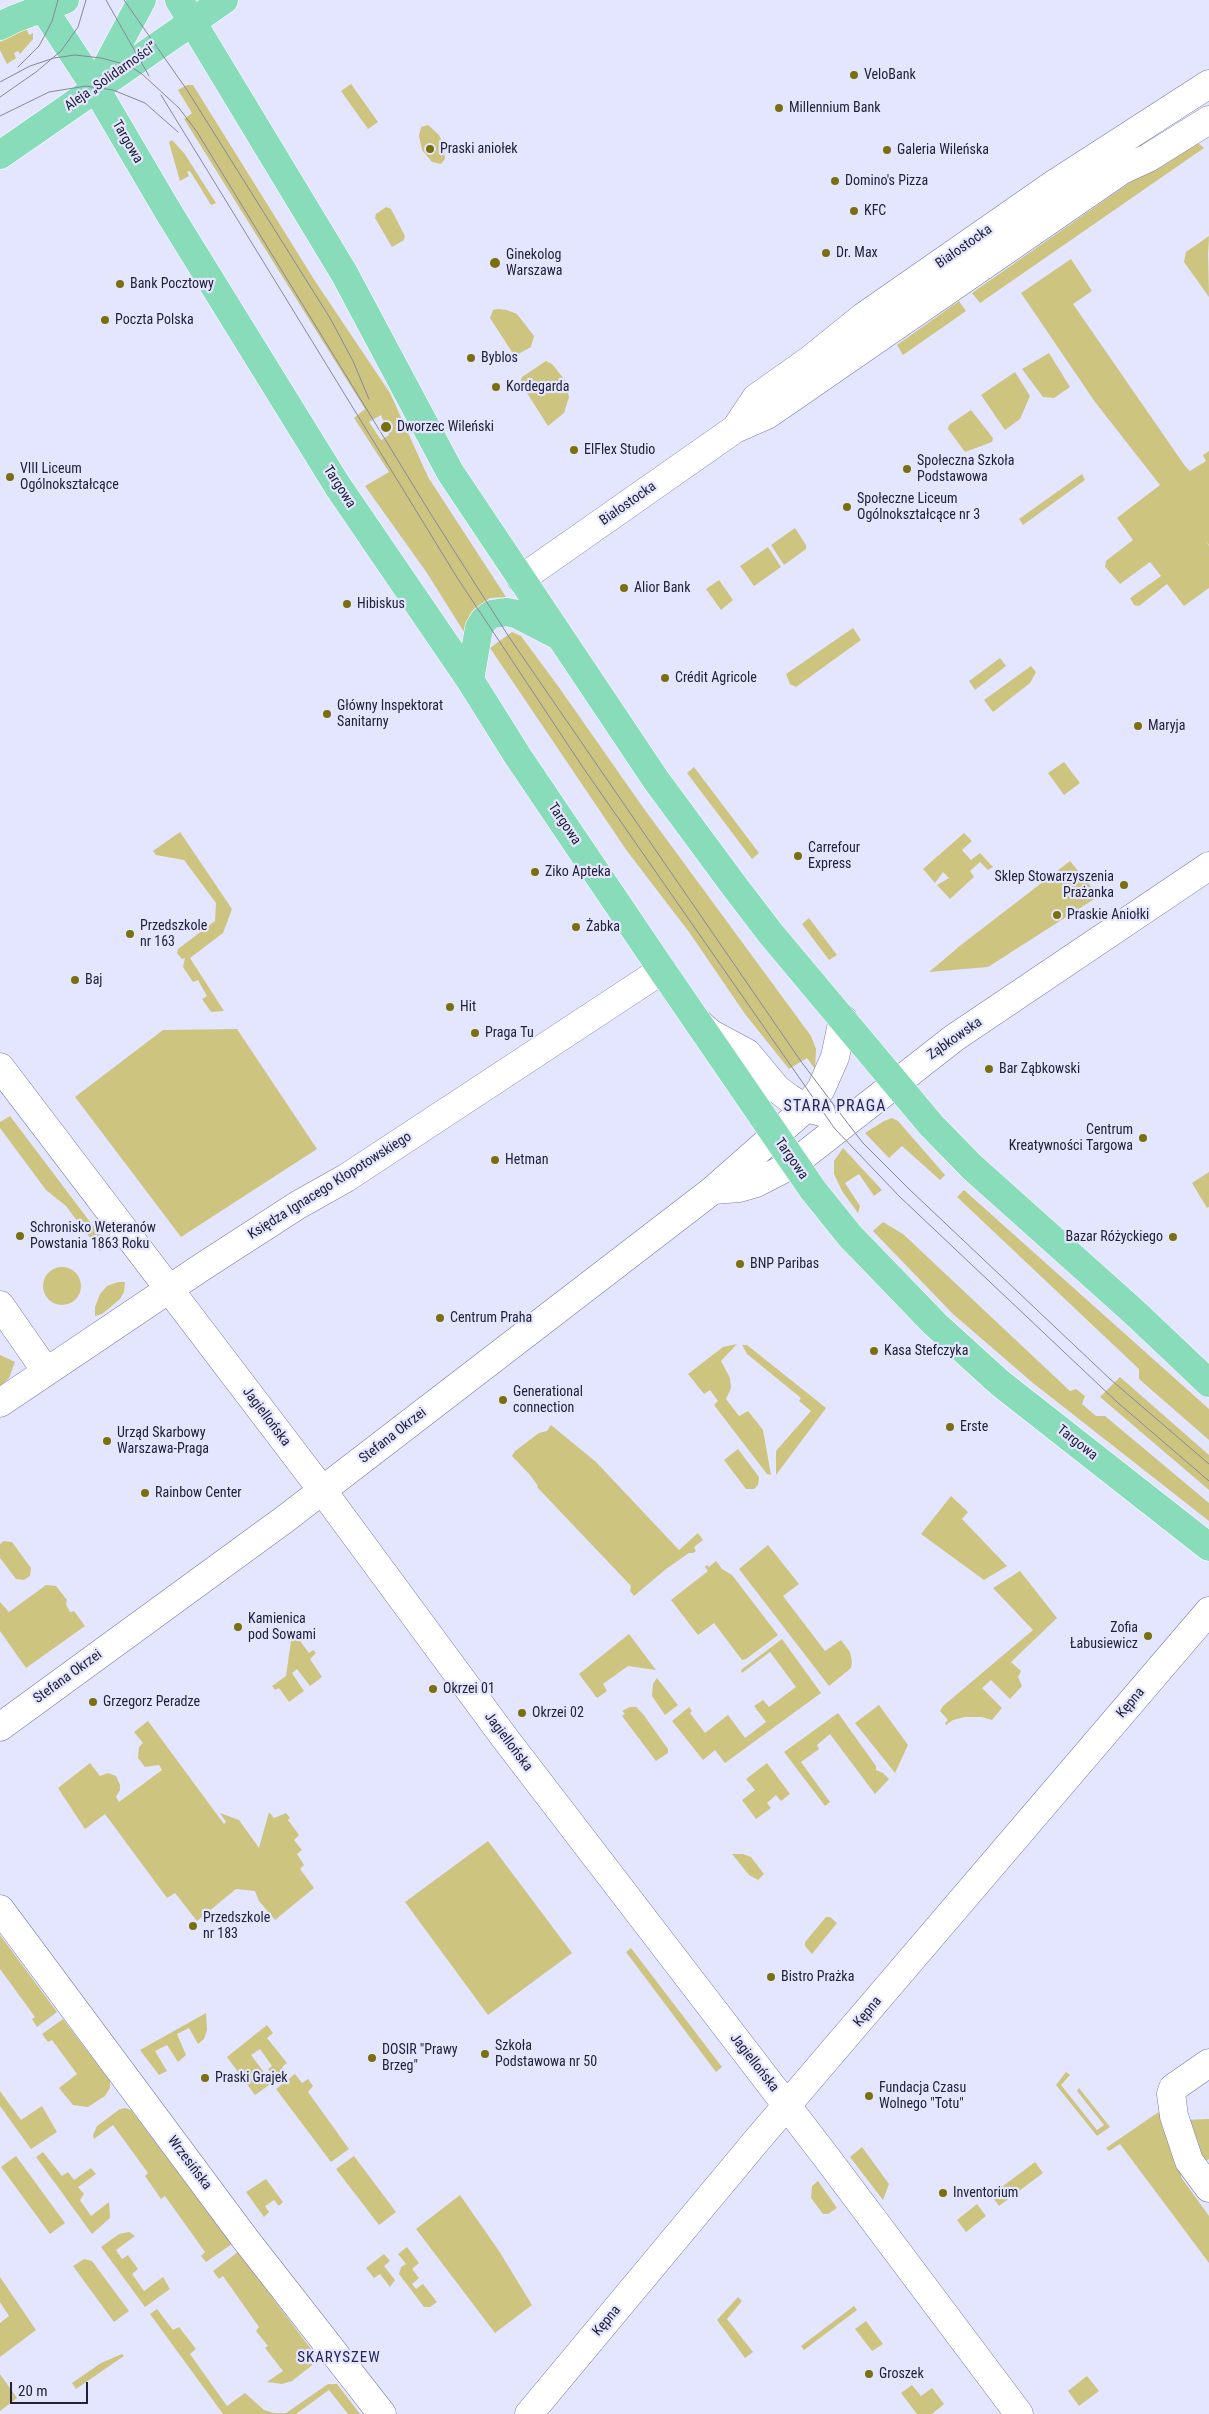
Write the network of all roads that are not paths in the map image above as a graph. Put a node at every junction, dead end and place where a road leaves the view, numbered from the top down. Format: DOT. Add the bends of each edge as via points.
graph roads {
  1 [pos="142,0"];
  2 [pos="224,0"];
  3 [pos="49,3"];
  4 [pos="185,11"];
  5 [pos="0,26"];
  6 [pos="1209,84"];
  7 [pos="95,87"];
  8 [pos="1209,120"];
  9 [pos="0,155"];
  10 [pos="735,429"];
  11 [pos="521,579"];
  12 [pos="560,637"];
  13 [pos="470,680"];
  14 [pos="1209,866"];
  15 [pos="662,970"];
  16 [pos="843,1019"];
  17 [pos="698,1023"];
  18 [pos="0,1067"];
  19 [pos="895,1082"];
  20 [pos="806,1108"];
  21 [pos="852,1116"];
  22 [pos="774,1135"];
  23 [pos="793,1164"];
  24 [pos="713,1190"];
  25 [pos="168,1290"];
  26 [pos="0,1305"];
  27 [pos="46,1371"];
  28 [pos="1209,1383"];
  29 [pos="0,1403"];
  30 [pos="322,1490"];
  31 [pos="1209,1547"];
  32 [pos="1209,1611"];
  33 [pos="0,1726"];
  34 [pos="0,1909"];
  35 [pos="1209,2063"];
  36 [pos="787,2106"];
  37 [pos="1209,2188"];
  38 [pos="382,2414"];
  39 [pos="529,2414"];
  40 [pos="1019,2414"];
  1 -- 7 [label="main road"];
  2 -- 4 [label="main road, Aleja „Solidarności”"];
  3 -- 5 [label="main road"];
  3 -- 7 [label="main road, Targowa"];
  4 -- 7 [label="main road, Aleja „Solidarności”"];
  4 -- 11 [label="main road" via="344,273 450,472"];
  6 -- 10 [label="street, Białostocka" via="1054,184 863,317 756,398"];
  7 -- 9 [label="main road, Aleja „Solidarności”"];
  7 -- 13 [label="main road, Targowa" via="168,213 337,485"];
  8 -- 10 [label="street, Białostocka" via="1148,158 1122,170 767,415"];
  10 -- 11 [label="street, Białostocka"];
  11 -- 12 [label="main road"];
  12 -- 13 [label="main road" via="516,614 492,614 479,628"];
  12 -- 16 [label="main road" via="656,780 735,887"];
  13 -- 15 [label="main road, Targowa"];
  14 -- 19 [label="street, Ząbkowska" via="960,1034"];
  15 -- 17 [label="main road, Targowa"];
  15 -- 25 [label="street, Księdza Ignacego Kłopotowskiego" via="346,1178 298,1205"];
  16 -- 19 [label="main road"];
  16 -- 20 [label="street, Stefana Okrzei" via="832,1069"];
  17 -- 20 [label="street" via="747,1053 777,1088"];
  17 -- 22 [label="main road, Targowa"];
  18 -- 25 [label="street, Jagiellońska"];
  19 -- 21 [label="street, Ząbkowska"];
  19 -- 28 [label="main road" via="972,1167"];
  20 -- 21 [label="street"];
  20 -- 22 [label="street, Stefana Okrzei"];
  21 -- 23 [label="street, Ząbkowska"];
  22 -- 23 [label="main road, Targowa"];
  22 -- 24 [label="street, Stefana Okrzei"];
  23 -- 24 [label="street" via="756,1183"];
  23 -- 31 [label="main road, Targowa" via="850,1236 935,1324 1000,1383"];
  24 -- 30 [label="street, Stefana Okrzei"];
  25 -- 27 [label="street, Księdza Ignacego Kłopotowskiego"];
  25 -- 30 [label="street, Jagiellońska"];
  26 -- 27 [label="street"];
  27 -- 29 [label="street, Księdza Ignacego Kłopotowskiego"];
  30 -- 33 [label="street, Stefana Okrzei"];
  30 -- 36 [label="street, Jagiellońska" via="518,1756"];
  32 -- 36 [label="street, Kępna"];
  34 -- 38 [label="street, Wrzesińska" via="246,2240"];
  35 -- 37 [label="street" via="1173,2088 1171,2094 1178,2131 1189,2161"];
  36 -- 39 [label="street, Kępna"];
  36 -- 40 [label="street, Jagiellońska"];
}
